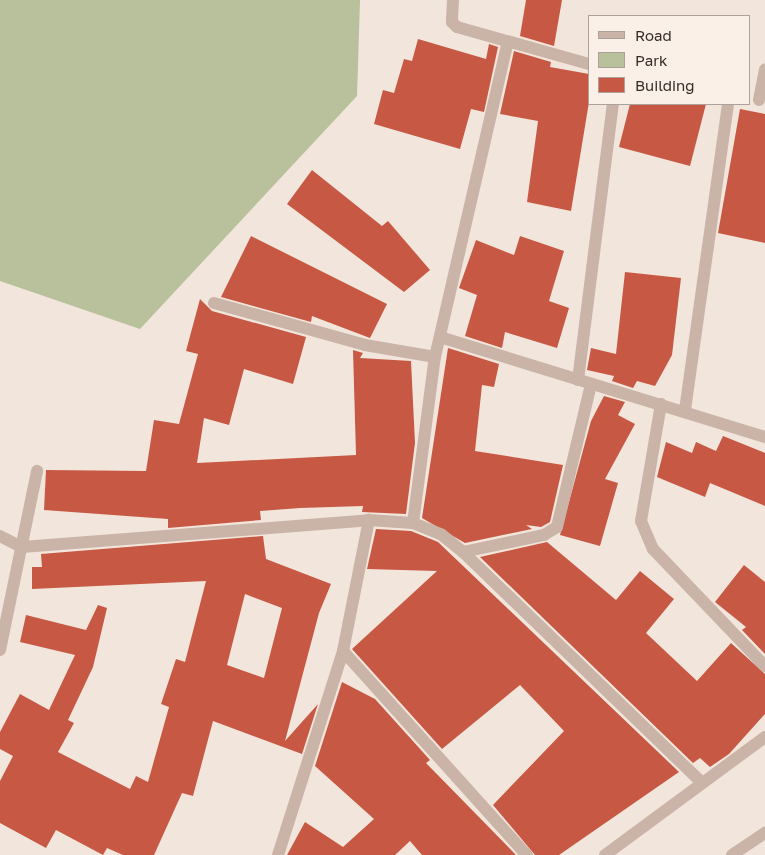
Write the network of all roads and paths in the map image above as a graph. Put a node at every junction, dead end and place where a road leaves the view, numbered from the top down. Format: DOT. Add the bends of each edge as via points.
graph roads {
  1 [pos="453,0"];
  2 [pos="508,42"];
  3 [pos="588,64"];
  4 [pos="765,70"];
  5 [pos="758,100"];
  6 [pos="614,105"];
  7 [pos="728,105"];
  8 [pos="214,303"];
  9 [pos="440,337"];
  10 [pos="435,357"];
  11 [pos="578,380"];
  12 [pos="591,384"];
  13 [pos="662,404"];
  14 [pos="685,410"];
  15 [pos="765,437"];
  16 [pos="37,471"];
  17 [pos="368,520"];
  18 [pos="413,523"];
  19 [pos="0,536"];
  20 [pos="22,547"];
  21 [pos="463,552"];
  22 [pos="0,650"];
  23 [pos="343,651"];
  24 [pos="765,666"];
  25 [pos="765,737"];
  26 [pos="702,783"];
  27 [pos="765,833"];
  28 [pos="278,855"];
  29 [pos="527,855"];
  30 [pos="605,855"];
  31 [pos="732,855"];
  1 -- 2 [label="street" via="452,22 457,27"];
  2 -- 3 [label="street"];
  2 -- 9 [label="street"];
  4 -- 5 [label="street"];
  6 -- 11 [label="street"];
  7 -- 14 [label="street"];
  8 -- 10 [label="street" via="365,345"];
  9 -- 10 [label="street"];
  9 -- 11 [label="street"];
  10 -- 18 [label="street"];
  11 -- 12 [label="street"];
  12 -- 13 [label="street"];
  12 -- 21 [label="street" via="557,527 544,535"];
  13 -- 14 [label="street"];
  13 -- 24 [label="street" via="641,521 653,549"];
  14 -- 15 [label="street"];
  16 -- 20 [label="street"];
  17 -- 18 [label="street"];
  17 -- 20 [label="street"];
  17 -- 23 [label="street"];
  18 -- 21 [label="street" via="442,535"];
  19 -- 20 [label="street"];
  20 -- 22 [label="street"];
  21 -- 26 [label="street"];
  23 -- 28 [label="street"];
  23 -- 29 [label="street"];
  25 -- 26 [label="street"];
  26 -- 30 [label="street"];
  27 -- 31 [label="street"];
}
